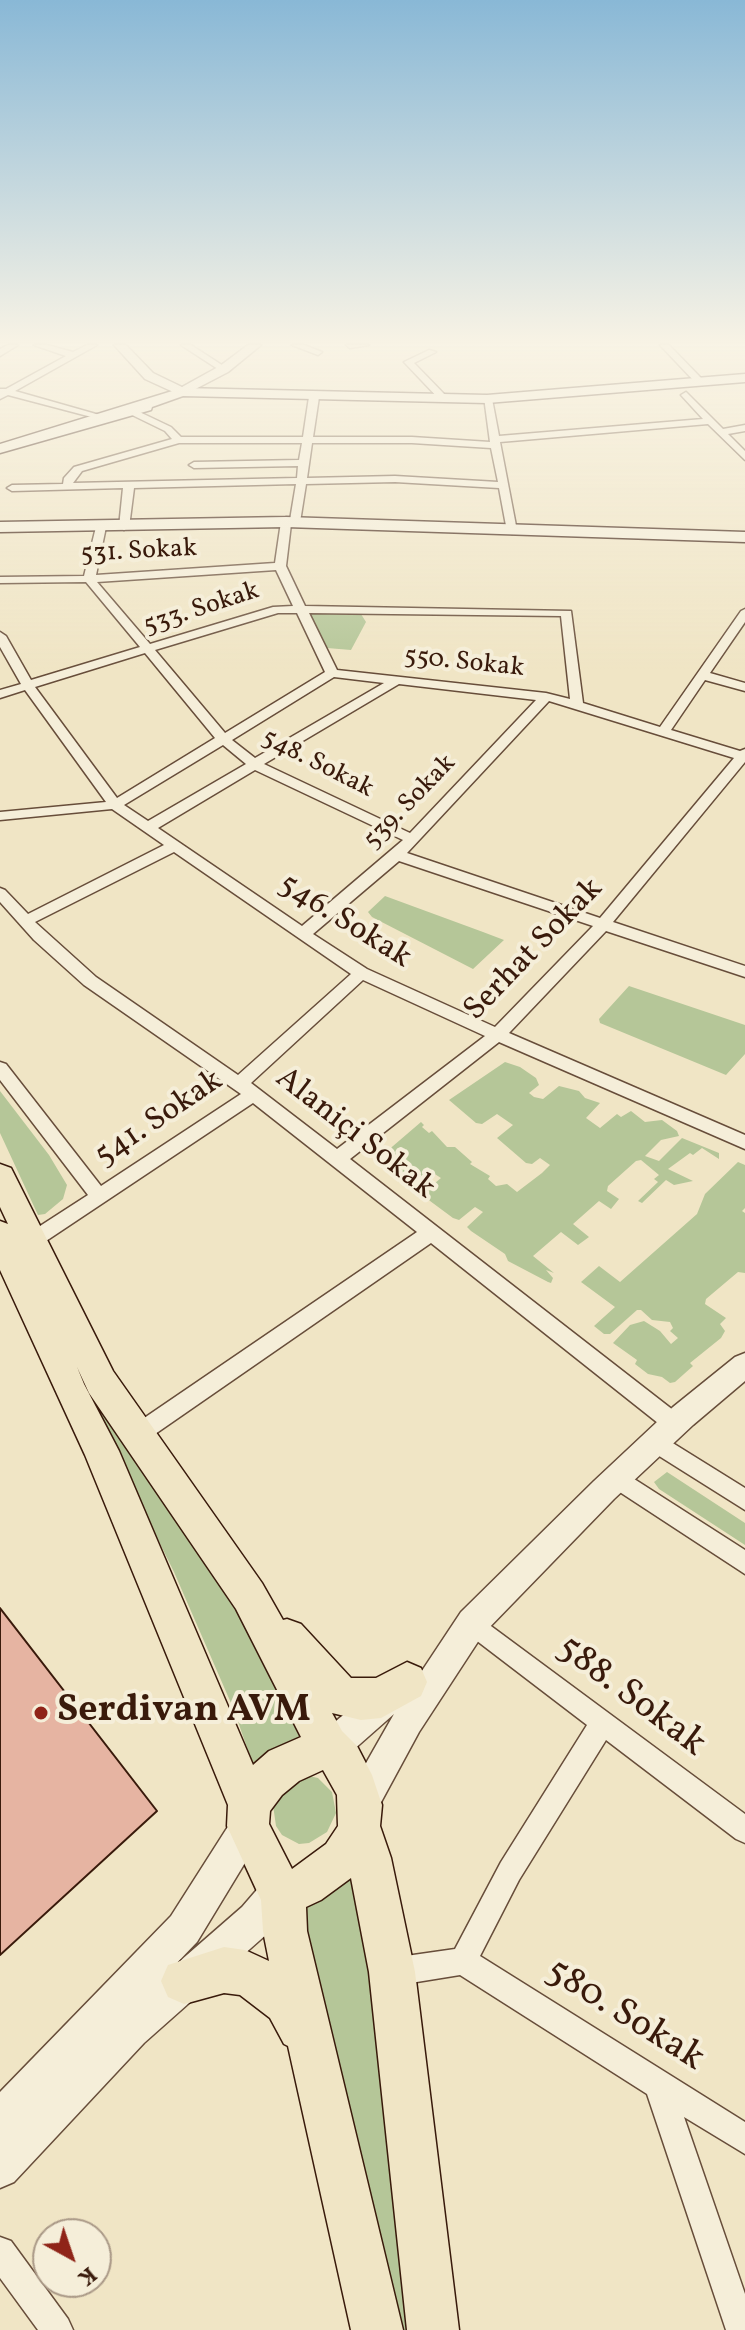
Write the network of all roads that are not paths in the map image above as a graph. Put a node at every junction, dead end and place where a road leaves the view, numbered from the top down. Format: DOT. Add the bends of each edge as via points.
graph roads {
  1 [pos="131,454"];
  2 [pos="306,454"];
  3 [pos="499,454"];
  4 [pos="304,463"];
  5 [pos="194,465"];
  6 [pos="302,480"];
  7 [pos="129,484"];
  8 [pos="505,485"];
  9 [pos="68,486"];
  10 [pos="12,488"];
  11 [pos="291,522"];
  12 [pos="0,527"];
  13 [pos="101,527"];
  14 [pos="124,527"];
  15 [pos="512,531"];
  16 [pos="745,537"];
  17 [pos="280,566"];
  18 [pos="89,579"];
  19 [pos="0,580"];
  20 [pos="299,609"];
  21 [pos="745,613"];
  22 [pos="0,636"];
  23 [pos="147,651"];
  24 [pos="332,673"];
  25 [pos="702,675"];
  26 [pos="397,680"];
  27 [pos="29,687"];
  28 [pos="745,687"];
  29 [pos="0,694"];
  30 [pos="546,697"];
  31 [pos="577,705"];
  32 [pos="664,730"];
  33 [pos="223,739"];
  34 [pos="744,756"];
  35 [pos="255,765"];
  36 [pos="115,805"];
  37 [pos="0,816"];
  38 [pos="149,827"];
  39 [pos="412,839"];
  40 [pos="176,845"];
  41 [pos="397,855"];
  42 [pos="0,893"];
  43 [pos="26,921"];
  44 [pos="603,925"];
  45 [pos="303,934"];
  46 [pos="745,971"];
  47 [pos="361,973"];
  48 [pos="497,1035"];
  49 [pos="0,1068"];
  50 [pos="246,1089"];
  51 [pos="745,1142"];
  52 [pos="337,1159"];
  53 [pos="0,1176"];
  54 [pos="99,1196"];
  55 [pos="431,1233"];
  56 [pos="15,1238"];
  57 [pos="745,1365"];
  58 [pos="665,1433"];
  59 [pos="138,1434"];
  60 [pos="617,1478"];
  61 [pos="745,1500"];
  62 [pos="745,1563"];
  63 [pos="249,1596"];
  64 [pos="472,1623"];
  65 [pos="407,1682"];
  66 [pos="602,1723"];
  67 [pos="330,1746"];
  68 [pos="249,1815"];
  69 [pos="363,1830"];
  70 [pos="745,1830"];
  71 [pos="281,1892"];
  72 [pos="463,1961"];
  73 [pos="392,1972"];
  74 [pos="184,1981"];
  75 [pos="313,2054"];
  76 [pos="658,2084"];
  77 [pos="0,2120"];
  78 [pos="745,2139"];
  79 [pos="0,2168"];
  80 [pos="0,2252"];
  81 [pos="57,2330"];
  82 [pos="377,2330"];
  83 [pos="433,2330"];
  84 [pos="742,2330"];
  1 -- 9 [label="street" via="78,469"];
  2 -- 4 [label="street"];
  3 -- 8 [label="street"];
  4 -- 5 [label="street"];
  4 -- 6 [label="street"];
  6 -- 7 [label="street"];
  6 -- 8 [label="street"];
  6 -- 11 [label="street"];
  7 -- 9 [label="street"];
  7 -- 14 [label="street"];
  8 -- 15 [label="street"];
  9 -- 10 [label="street"];
  11 -- 14 [label="main road"];
  11 -- 15 [label="main road"];
  11 -- 17 [label="street"];
  12 -- 13 [label="main road"];
  13 -- 14 [label="main road"];
  13 -- 18 [label="street"];
  15 -- 16 [label="main road"];
  17 -- 18 [label="street, 531. Sokak"];
  17 -- 20 [label="street"];
  18 -- 19 [label="street, 531. Sokak"];
  18 -- 23 [label="street, 548. Sokak"];
  20 -- 23 [label="street, 533. Sokak" via="277,609"];
  20 -- 24 [label="street"];
  20 -- 31 [label="street, 533. Sokak" via="567,613"];
  21 -- 25 [label="street"];
  22 -- 27 [label="street, 546. Sokak"];
  23 -- 27 [label="street, 533. Sokak"];
  23 -- 33 [label="street, 548. Sokak"];
  24 -- 26 [label="street, 550. Sokak"];
  24 -- 33 [label="street"];
  25 -- 28 [label="street"];
  25 -- 32 [label="street"];
  26 -- 30 [label="street, 550. Sokak"];
  26 -- 35 [label="street"];
  27 -- 29 [label="street, 533. Sokak"];
  27 -- 36 [label="street, 546. Sokak"];
  30 -- 31 [label="street, 550. Sokak"];
  30 -- 39 [label="street, 539. Sokak"];
  31 -- 32 [label="street, 550. Sokak"];
  32 -- 34 [label="street, 550. Sokak"];
  33 -- 35 [label="street, 548. Sokak"];
  33 -- 36 [label="street"];
  34 -- 44 [label="street, Serhat Sokak"];
  35 -- 38 [label="street"];
  35 -- 39 [label="street, 548. Sokak"];
  36 -- 37 [label="street"];
  36 -- 38 [label="street, 546. Sokak"];
  38 -- 40 [label="street, 546. Sokak"];
  39 -- 41 [label="street, 539. Sokak"];
  40 -- 43 [label="street"];
  40 -- 45 [label="street, 546. Sokak"];
  41 -- 44 [label="street"];
  41 -- 45 [label="street, 539. Sokak"];
  42 -- 43 [label="street, Alaniçi Sokak"];
  43 -- 50 [label="street, Alaniçi Sokak" via="90,981"];
  44 -- 46 [label="street"];
  44 -- 48 [label="street, Serhat Sokak"];
  45 -- 47 [label="street, 546. Sokak"];
  47 -- 48 [label="street, 546. Sokak"];
  47 -- 50 [label="street, 541. Sokak"];
  48 -- 51 [label="street, 546. Sokak"];
  48 -- 52 [label="street, Serhat Sokak"];
  49 -- 54 [label="street, 541. Sokak"];
  50 -- 52 [label="street, Alaniçi Sokak"];
  50 -- 54 [label="street, 541. Sokak"];
  52 -- 55 [label="street, Alaniçi Sokak"];
  53 -- 56 [label="main road"];
  54 -- 56 [label="street, 541. Sokak"];
  55 -- 58 [label="street, Alaniçi Sokak"];
  55 -- 59 [label="street"];
  56 -- 59 [label="main road"];
  56 -- 68 [label="main road" via="71,1392 101,1451"];
  57 -- 58 [label="street"];
  58 -- 60 [label="street"];
  58 -- 61 [label="street, Alaniçi Sokak"];
  59 -- 63 [label="main road"];
  60 -- 62 [label="street"];
  60 -- 64 [label="street"];
  63 -- 65 [label="main road" via="340,1696 381,1698"];
  63 -- 67 [label="main road"];
  64 -- 65 [label="street"];
  64 -- 66 [label="street, 588. Sokak"];
  64 -- 69 [label="street" via="408,1721"];
  65 -- 67 [label="street"];
  66 -- 70 [label="street, 588. Sokak"];
  66 -- 72 [label="street" via="510,1871"];
  67 -- 68 [label="main road" via="284,1766 267,1780"];
  67 -- 69 [label="main road" via="350,1776"];
  68 -- 71 [label="main road"];
  68 -- 77 [label="street" via="184,1929"];
  69 -- 71 [label="main road" via="341,1859 306,1885"];
  69 -- 73 [label="main road"];
  71 -- 74 [label="street"];
  71 -- 75 [label="main road"];
  72 -- 73 [label="street"];
  72 -- 76 [label="street, 580. Sokak"];
  73 -- 83 [label="main road"];
  74 -- 75 [label="main road" via="224,1970 266,1984 286,2002"];
  74 -- 79 [label="street"];
  75 -- 82 [label="main road"];
  76 -- 78 [label="street, 580. Sokak"];
  76 -- 84 [label="street"];
  80 -- 81 [label="street"];
}
